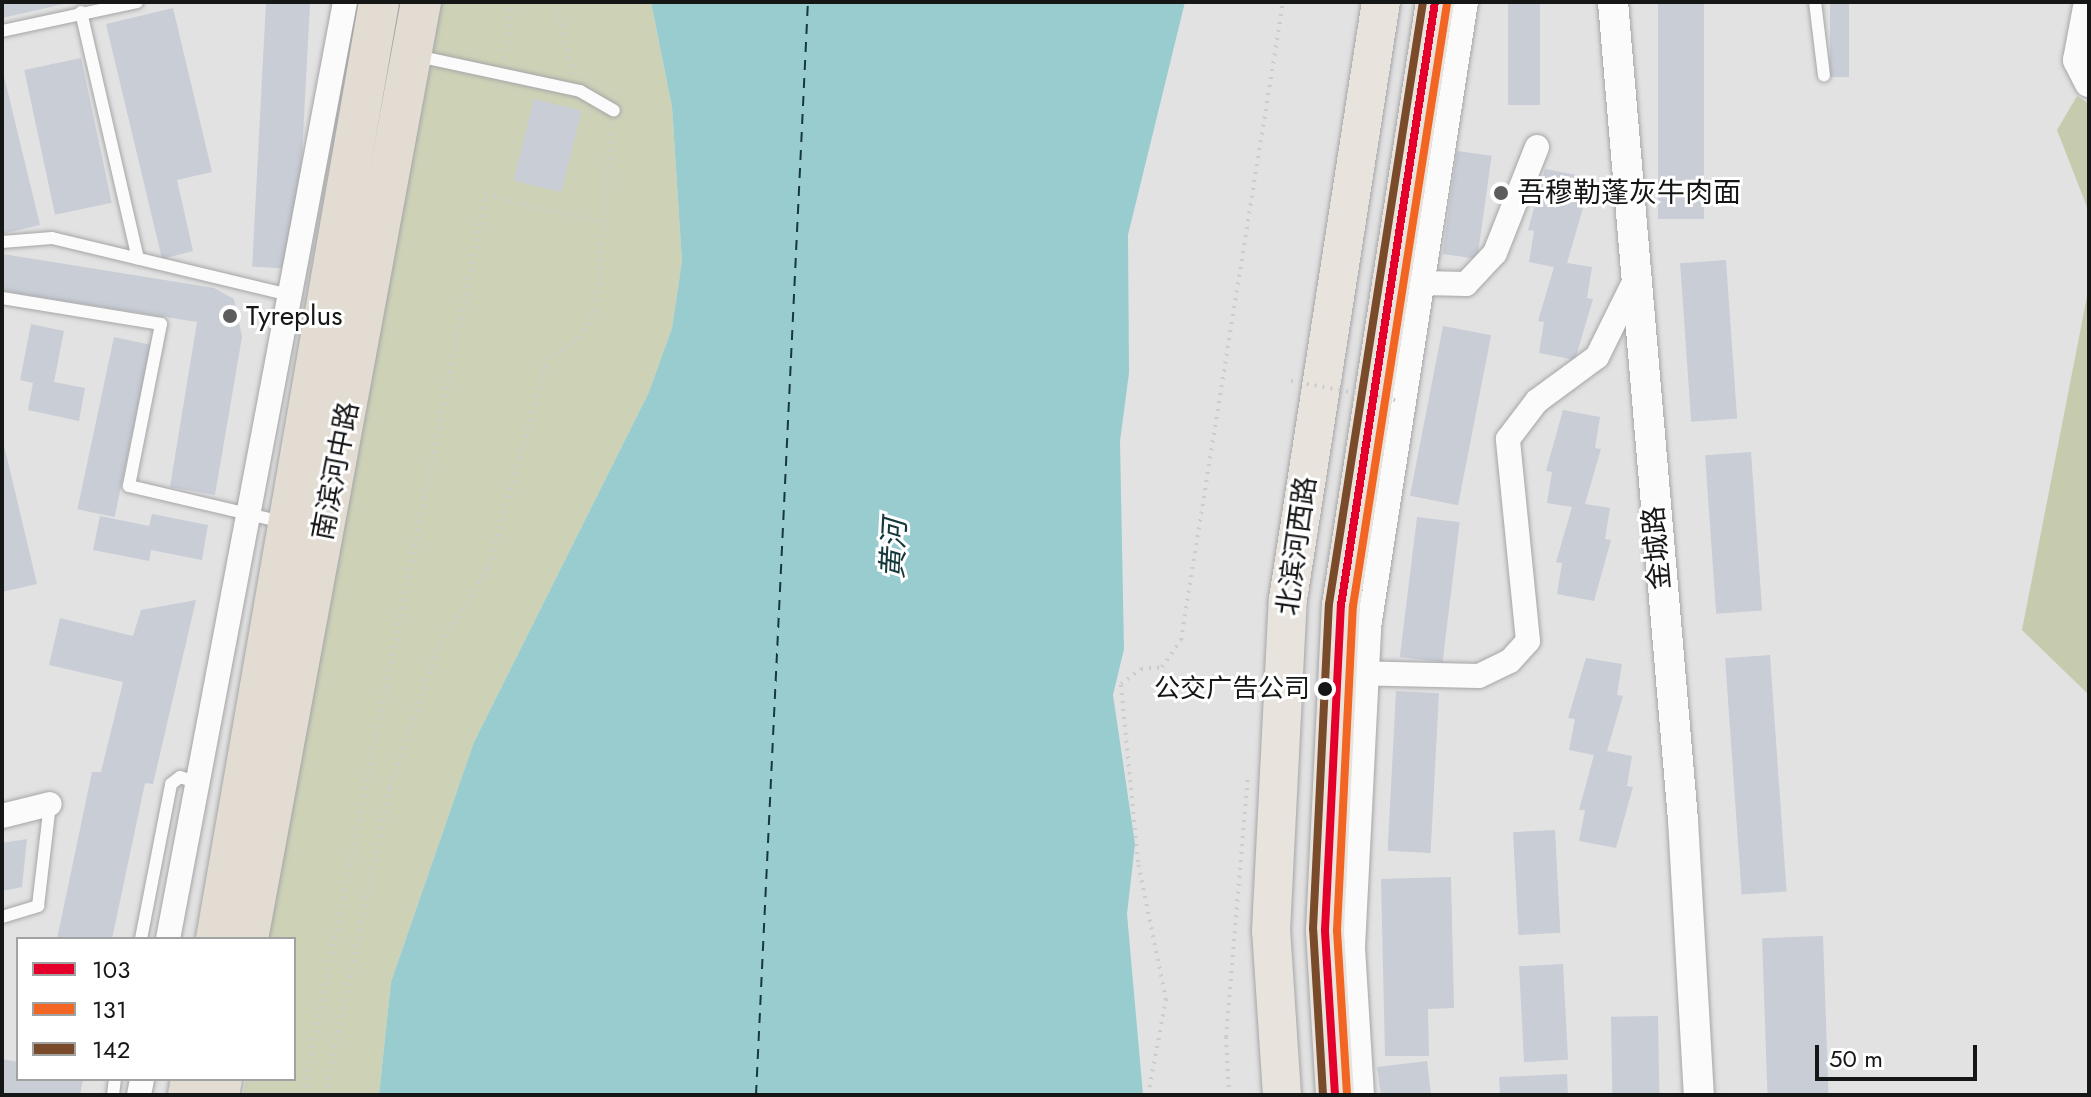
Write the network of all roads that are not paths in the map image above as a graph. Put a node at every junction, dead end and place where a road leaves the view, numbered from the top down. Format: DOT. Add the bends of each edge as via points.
graph roads {
  1 [pos="137,2"];
  2 [pos="345,2"];
  3 [pos="379,2"];
  4 [pos="421,2"];
  5 [pos="1381,2"];
  6 [pos="1435,2"];
  7 [pos="1466,2"];
  8 [pos="1613,2"];
  9 [pos="1815,2"];
  10 [pos="2089,2"];
  11 [pos="81,12"];
  12 [pos="2,31"];
  13 [pos="413,55"];
  14 [pos="1824,75"];
  15 [pos="2089,82"];
  16 [pos="614,111"];
  17 [pos="1537,147"];
  18 [pos="2,242"];
  19 [pos="138,258"];
  20 [pos="1636,278"];
  21 [pos="1423,283"];
  22 [pos="286,294"];
  23 [pos="2,298"];
  24 [pos="247,514"];
  25 [pos="289,523"];
  26 [pos="1351,673"];
  27 [pos="198,783"];
  28 [pos="50,804"];
  29 [pos="2,816"];
  30 [pos="2,917"];
  31 [pos="141,937"];
  32 [pos="168,937"];
  33 [pos="216,937"];
  34 [pos="248,937"];
  35 [pos="1282,1095"];
  36 [pos="1335,1095"];
  37 [pos="1362,1095"];
  38 [pos="1699,1095"];
  1 -- 11 [label="lane"];
  2 -- 22 [label="street"];
  3 -- 25 [label="highway, 南滨河中路"];
  4 -- 13 [label="highway, 南滨河中路"];
  5 -- 35 [label="main road, 北滨河西路" via="1288,599 1271,931"];
  6 -- 26 [label="main road, 北滨河西路"];
  7 -- 21 [label="street"];
  8 -- 20 [label="street, 金城路"];
  9 -- 14 [label="lane"];
  10 -- 15 [label="street" via="2078,60"];
  11 -- 12 [label="lane"];
  11 -- 19 [label="lane"];
  13 -- 16 [label="lane" via="580,91"];
  13 -- 34 [label="highway, 南滨河中路"];
  17 -- 21 [label="street" via="1495,253 1466,284"];
  18 -- 19 [label="lane" via="52,238"];
  19 -- 22 [label="lane"];
  20 -- 26 [label="street" via="1597,357 1537,401 1508,439 1528,641 1510,661 1479,676"];
  20 -- 38 [label="street, 金城路"];
  21 -- 26 [label="street"];
  22 -- 24 [label="street"];
  23 -- 24 [label="lane" via="161,324 129,486"];
  24 -- 25 [label="lane"];
  24 -- 27 [label="street"];
  25 -- 33 [label="highway, 南滨河中路"];
  26 -- 36 [label="main road, 北滨河西路" via="1325,930"];
  26 -- 37 [label="street" via="1353,947"];
  27 -- 31 [label="lane" via="180,777 171,784"];
  27 -- 32 [label="street"];
  28 -- 29 [label="street"];
  28 -- 30 [label="lane" via="38,906"];
}
